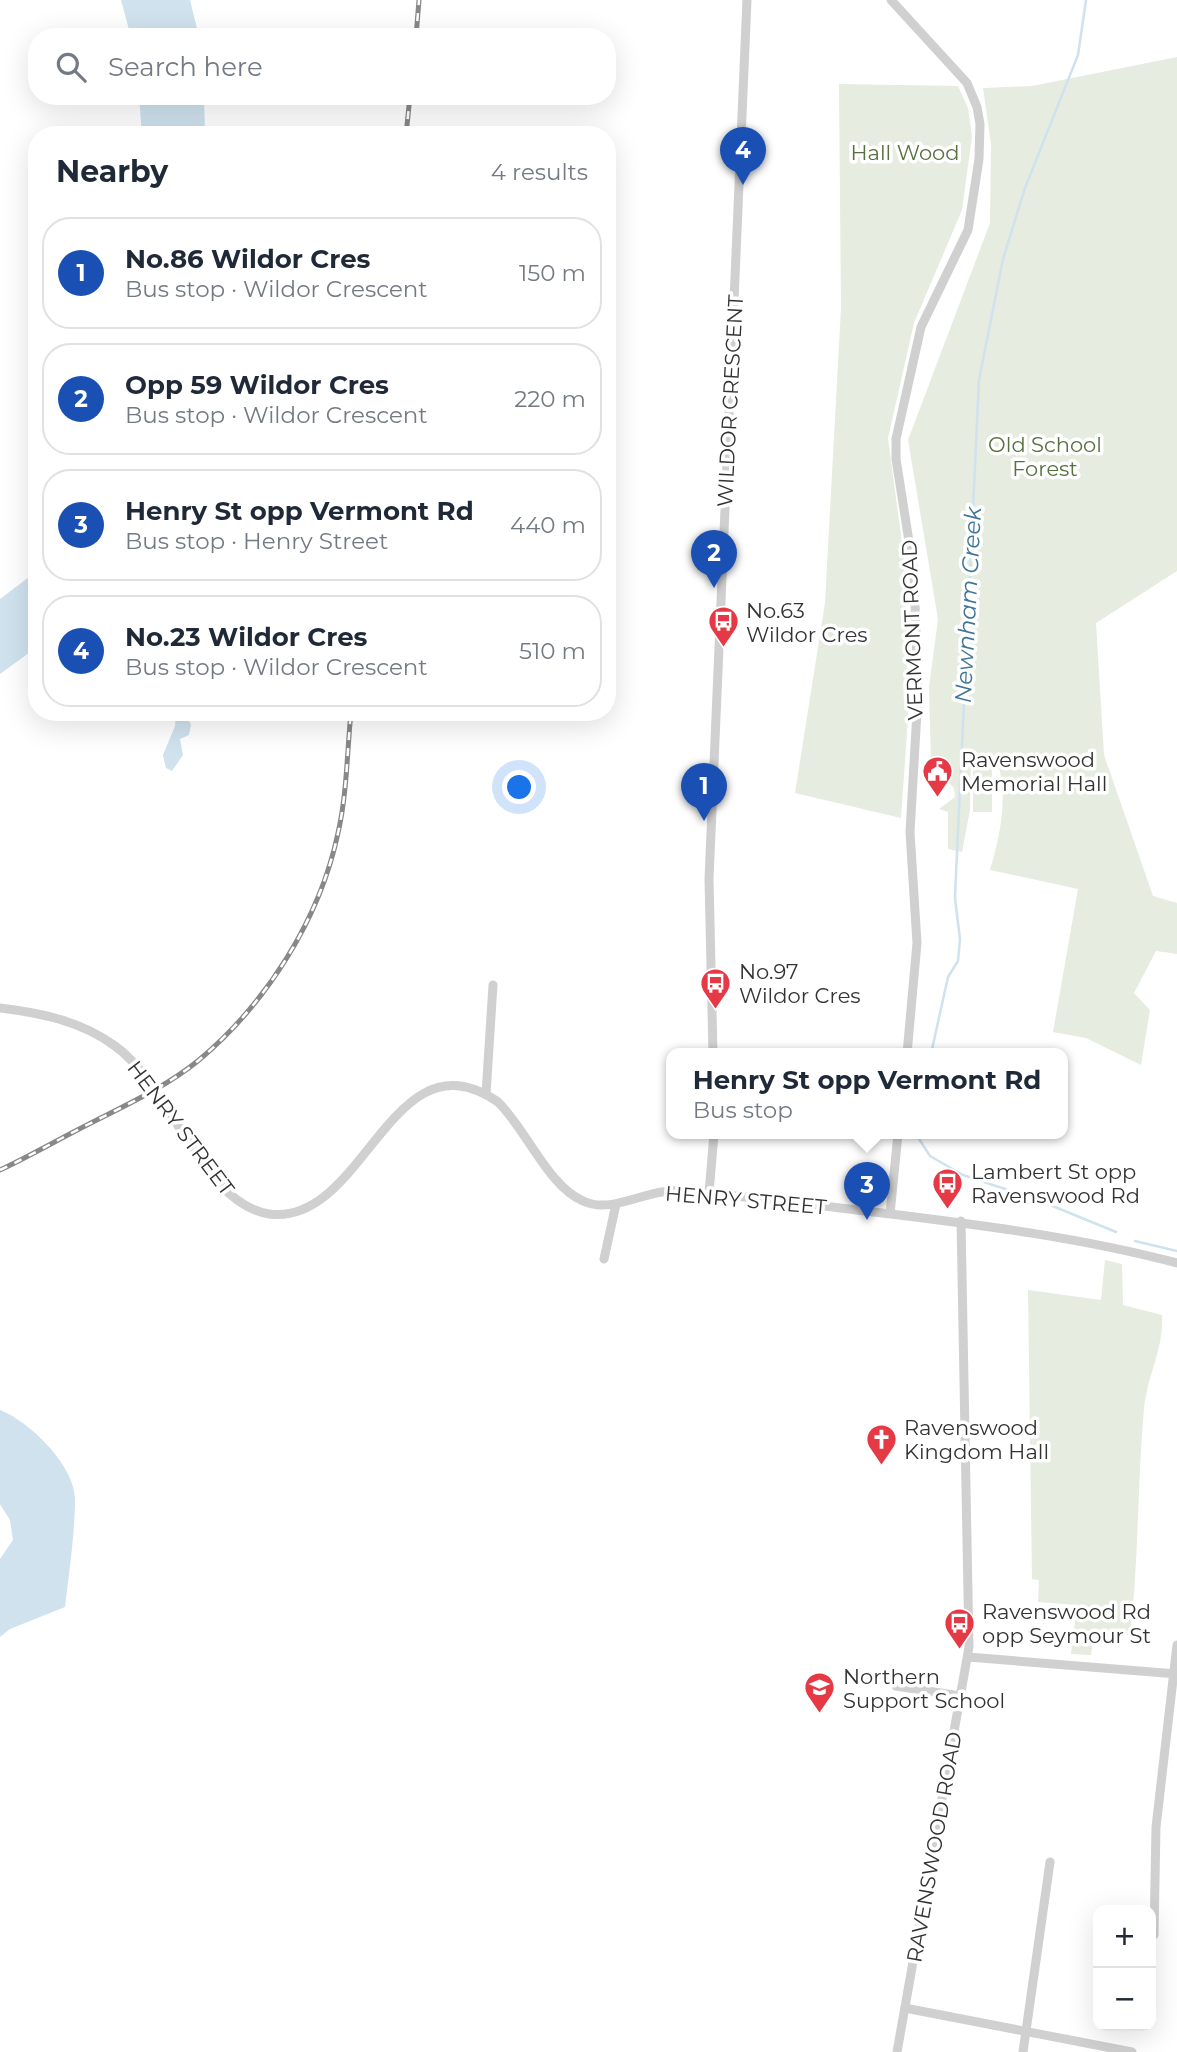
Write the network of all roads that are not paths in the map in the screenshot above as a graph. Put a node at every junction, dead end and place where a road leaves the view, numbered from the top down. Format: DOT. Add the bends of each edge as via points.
graph roads {
  1 [pos="747,0"];
  2 [pos="891,0"];
  3 [pos="493,985"];
  4 [pos="0,1008"];
  5 [pos="712,1048"];
  6 [pos="907,1048"];
  7 [pos="486,1094"];
  8 [pos="714,1139"];
  9 [pos="898,1139"];
  10 [pos="709,1193"];
  11 [pos="616,1204"];
  12 [pos="890,1214"];
  13 [pos="961,1221"];
  14 [pos="604,1259"];
  15 [pos="1177,1263"];
  16 [pos="1177,1645"];
  17 [pos="968,1657"];
  18 [pos="1175,1674"];
  19 [pos="896,1686"];
  20 [pos="960,1696"];
  21 [pos="1050,1862"];
  22 [pos="1155,1905"];
  23 [pos="905,2008"];
  24 [pos="1025,2031"];
  25 [pos="897,2052"];
  26 [pos="1023,2052"];
  27 [pos="1132,2052"];
  1 -- 5 [label="street, WILDOR CRESCENT" via="709,879"];
  2 -- 6 [label="street, VERMONT ROAD" via="967,83 980,124 968,230 921,327 896,439 914,573 918,694 910,832 916,943"];
  3 -- 7 [label="street"];
  4 -- 7 [label="street, HENRY STREET" via="63,1020 115,1046 151,1083 222,1188 242,1205 268,1214 296,1213 319,1202 340,1184 397,1113 415,1099 447,1088"];
  7 -- 11 [label="street, HENRY STREET" via="510,1114 570,1194 598,1206"];
  8 -- 10 [label="street"];
  9 -- 12 [label="street"];
  10 -- 11 [label="street, HENRY STREET" via="657,1191"];
  10 -- 12 [label="street, HENRY STREET"];
  11 -- 14 [label="street"];
  12 -- 13 [label="street, HENRY STREET"];
  13 -- 15 [label="street, HENRY STREET" via="1092,1242"];
  13 -- 17 [label="street, RAVENSWOOD ROAD" via="971,1615"];
  16 -- 18 [label="street"];
  17 -- 18 [label="street"];
  17 -- 20 [label="street, RAVENSWOOD ROAD"];
  18 -- 22 [label="street" via="1156,1827"];
  19 -- 20 [label="street"];
  20 -- 23 [label="street, RAVENSWOOD ROAD"];
  21 -- 24 [label="street"];
  23 -- 24 [label="street"];
  23 -- 25 [label="street, RAVENSWOOD ROAD"];
  24 -- 26 [label="street"];
  24 -- 27 [label="street"];
}
